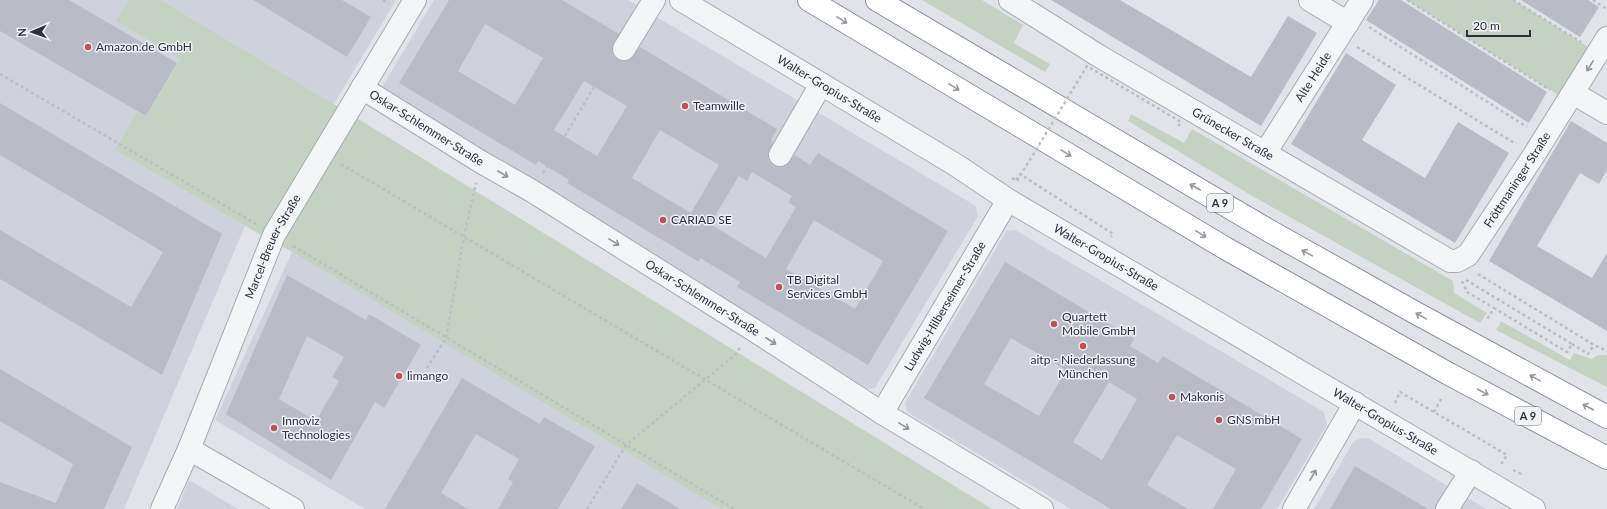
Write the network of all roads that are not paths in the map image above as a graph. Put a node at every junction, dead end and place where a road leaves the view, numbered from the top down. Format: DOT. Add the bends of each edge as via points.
graph roads {
  1 [pos="415,0"];
  2 [pos="654,0"];
  3 [pos="681,0"];
  4 [pos="809,0"];
  5 [pos="877,0"];
  6 [pos="1010,0"];
  7 [pos="1310,0"];
  8 [pos="1350,19"];
  9 [pos="1603,45"];
  10 [pos="624,49"];
  11 [pos="821,84"];
  12 [pos="362,88"];
  13 [pos="1570,97"];
  14 [pos="1606,109"];
  15 [pos="1265,153"];
  16 [pos="780,155"];
  17 [pos="1008,200"];
  18 [pos="1457,261"];
  19 [pos="1355,403"];
  20 [pos="882,413"];
  21 [pos="1607,417"];
  22 [pos="189,449"];
  23 [pos="1607,458"];
  24 [pos="1471,471"];
  25 [pos="162,509"];
  26 [pos="294,509"];
  27 [pos="1042,509"];
  28 [pos="1294,509"];
  29 [pos="1448,509"];
  30 [pos="1534,509"];
  1 -- 12 [label="street, Marcel-Breuer-Straße"];
  2 -- 10 [label="street"];
  3 -- 11 [label="street, Walter-Gropius-Straße"];
  4 -- 23 [label="highway, A 9, one-way" via="1225,248 1449,374"];
  21 -- 5 [label="highway, A 9, one-way" via="1266,229"];
  6 -- 15 [label="street, Grünecker Straße" via="1099,56"];
  7 -- 8 [label="street"];
  8 -- 15 [label="street, Alte Heide"];
  9 -- 13 [label="street, Fröttmaninger Straße, one-way"];
  11 -- 16 [label="street"];
  11 -- 17 [label="street, Walter-Gropius-Straße" via="956,165"];
  12 -- 20 [label="street, Oskar-Schlemmer-Straße, one-way" via="532,191"];
  12 -- 22 [label="street, Marcel-Breuer-Straße" via="274,234"];
  13 -- 14 [label="street"];
  13 -- 18 [label="street, Fröttmaninger Straße" via="1468,254"];
  15 -- 18 [label="street, Grünecker Straße" via="1450,261"];
  17 -- 19 [label="street, Walter-Gropius-Straße"];
  17 -- 20 [label="street, Ludwig-Hilberseimer-Straße"];
  19 -- 24 [label="street, Walter-Gropius-Straße"];
  28 -- 19 [label="street, one-way"];
  20 -- 27 [label="street, Oskar-Schlemmer-Straße, one-way"];
  22 -- 25 [label="street, Marcel-Breuer-Straße"];
  22 -- 26 [label="street"];
  24 -- 29 [label="street"];
  24 -- 30 [label="street, Walter-Gropius-Straße"];
}
